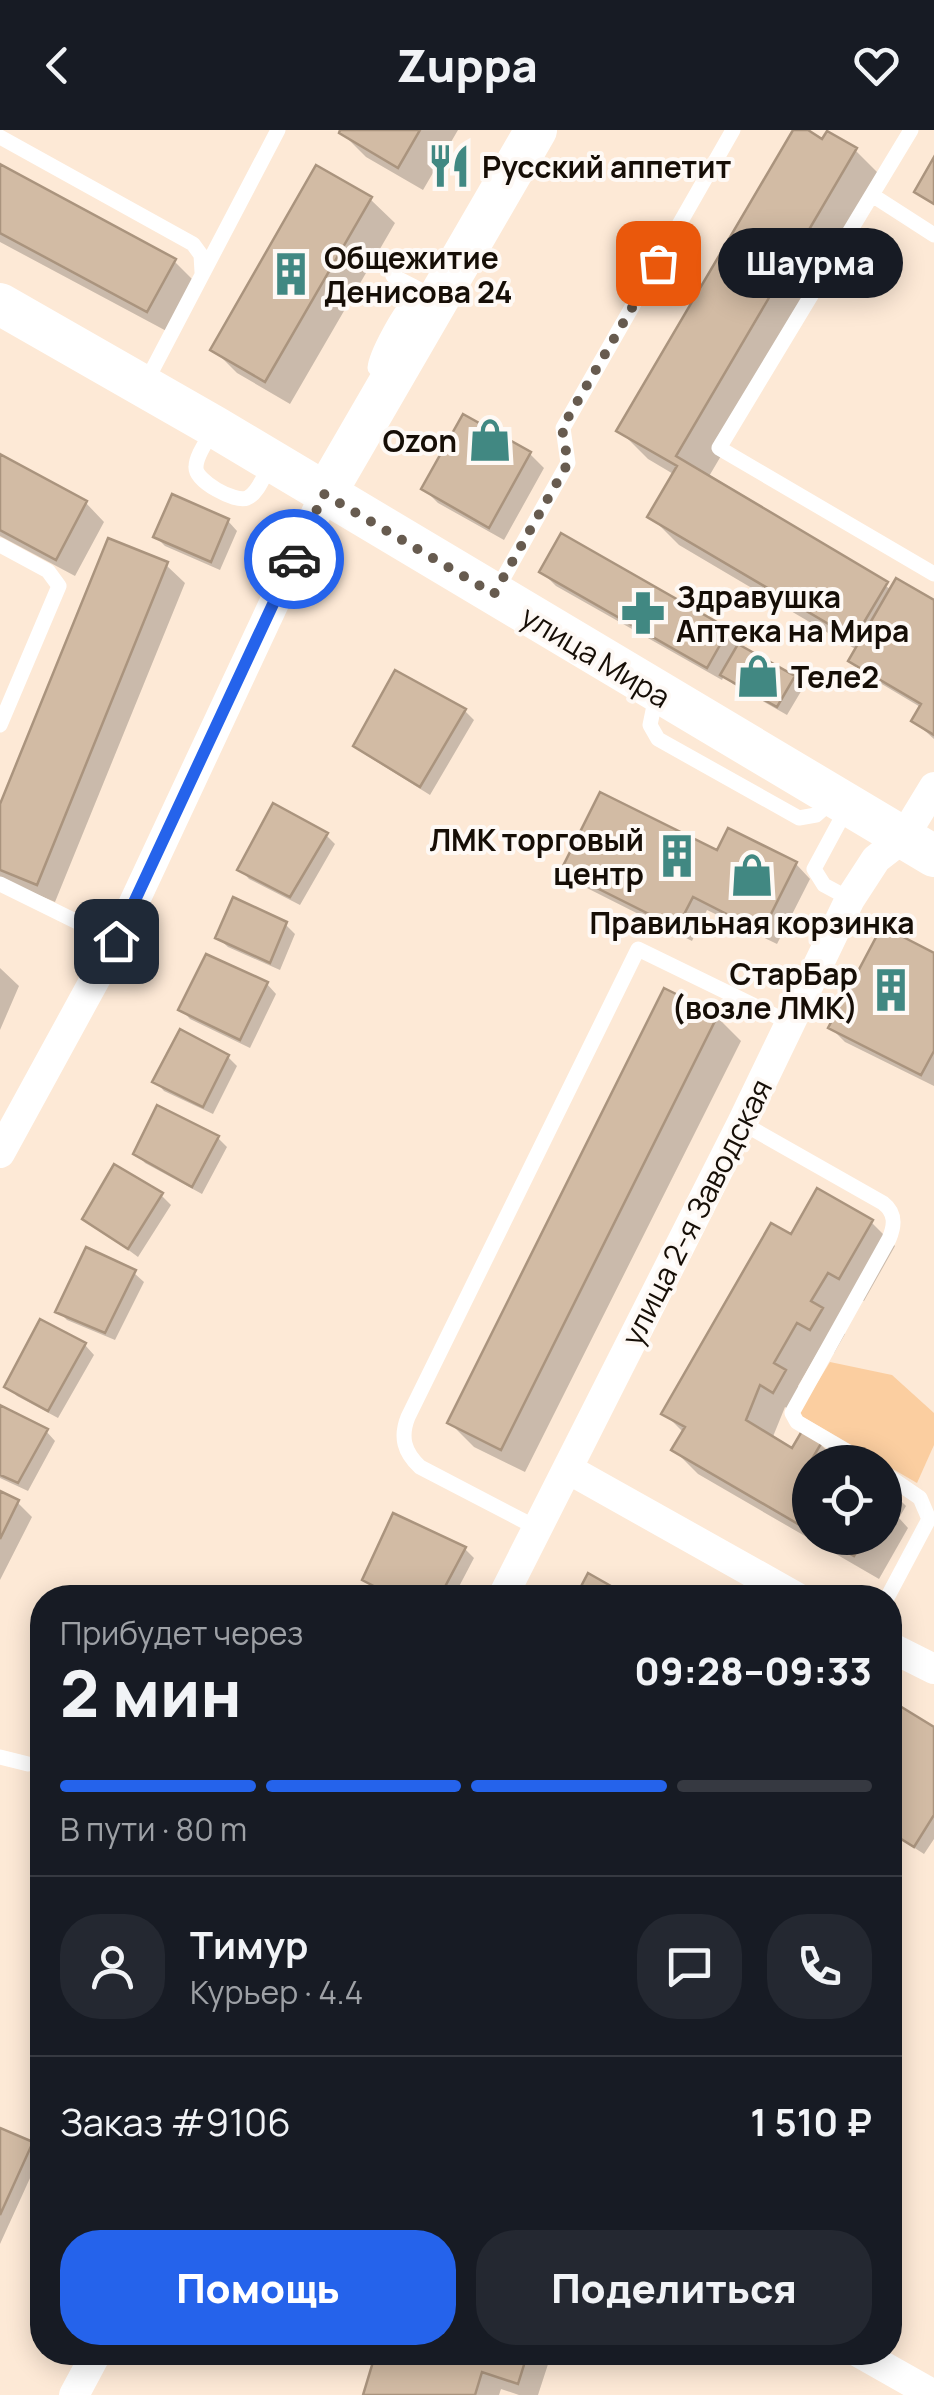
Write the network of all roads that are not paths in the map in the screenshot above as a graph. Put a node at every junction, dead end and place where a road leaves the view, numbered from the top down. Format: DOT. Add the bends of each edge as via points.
graph roads {
  1 [pos="278,130"];
  2 [pos="536,130"];
  3 [pos="733,130"];
  4 [pos="911,130"];
  5 [pos="0,136"];
  6 [pos="872,195"];
  7 [pos="934,235"];
  8 [pos="393,276"];
  9 [pos="200,280"];
  10 [pos="438,300"];
  11 [pos="0,304"];
  12 [pos="144,386"];
  13 [pos="324,494"];
  14 [pos="0,545"];
  15 [pos="934,574"];
  16 [pos="494,594"];
  17 [pos="0,725"];
  18 [pos="934,788"];
  19 [pos="842,802"];
  20 [pos="918,847"];
  21 [pos="0,884"];
  22 [pos="850,899"];
  23 [pos="116,941"];
  24 [pos="790,1023"];
  25 [pos="742,1123"];
  26 [pos="0,1153"];
  27 [pos="836,1445"];
  28 [pos="568,1469"];
  29 [pos="902,1486"];
  30 [pos="540,1529"];
  31 [pos="509,1585"];
  32 [pos="775,1585"];
  33 [pos="894,1585"];
  34 [pos="902,1653"];
  35 [pos="934,1669"];
  36 [pos="0,1757"];
  37 [pos="28,1764"];
  38 [pos="90,2365"];
  39 [pos="881,2365"];
  40 [pos="74,2395"];
  41 [pos="934,2395"];
  1 -- 9 [label="lane"];
  2 -- 10 [label="street"];
  3 -- 16 [label="lane" via="562,428 568,463"];
  4 -- 6 [label="lane"];
  5 -- 9 [label="lane" via="193,244 203,265"];
  6 -- 7 [label="lane"];
  6 -- 15 [label="lane" via="719,448"];
  8 -- 10 [label="lane"];
  9 -- 12 [label="lane"];
  10 -- 13 [label="street"];
  11 -- 12 [label="street, улица Мира"];
  12 -- 13 [label="street, улица Мира"];
  13 -- 16 [label="street, улица Мира"];
  13 -- 23 [label="street"];
  14 -- 17 [label="lane" via="48,571 59,586"];
  16 -- 19 [label="street, улица Мира"];
  18 -- 20 [label="street, улица 2-я Заводская"];
  19 -- 20 [label="street, улица Мира"];
  19 -- 22 [label="lane" via="814,869 824,885"];
  20 -- 22 [label="street, улица 2-я Заводская" via="876,859"];
  21 -- 23 [label="lane"];
  22 -- 24 [label="street, улица 2-я Заводская"];
  23 -- 26 [label="street"];
  24 -- 25 [label="street, улица 2-я Заводская"];
  24 -- 30 [label="lane" via="638,950 402,1438 420,1467"];
  25 -- 27 [label="lane" via="893,1214 889,1239 792,1413"];
  25 -- 28 [label="street, улица 2-я Заводская"];
  28 -- 30 [label="street, улица 2-я Заводская"];
  28 -- 32 [label="street"];
  29 -- 33 [label="lane" via="920,1498 928,1519"];
  30 -- 31 [label="street, улица 2-я Заводская"];
  34 -- 35 [label="street"];
  36 -- 37 [label="lane"];
  38 -- 40 [label="street"];
  39 -- 41 [label="street"];
}
